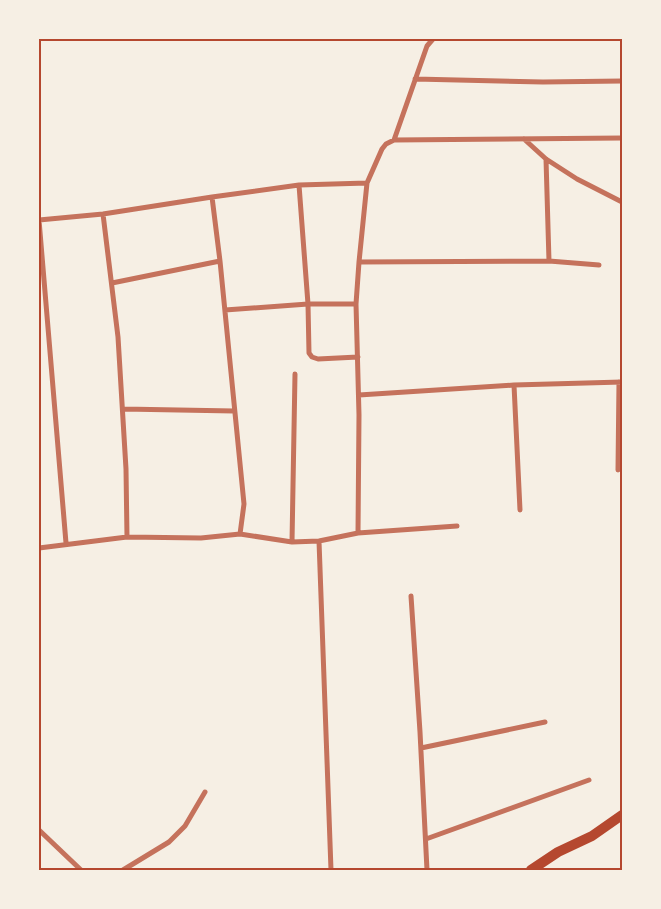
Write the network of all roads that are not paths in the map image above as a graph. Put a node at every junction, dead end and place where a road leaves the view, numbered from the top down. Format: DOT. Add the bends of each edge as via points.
graph roads {
  1 [pos="433,39"];
  2 [pos="415,80"];
  3 [pos="622,81"];
  4 [pos="524,138"];
  5 [pos="622,138"];
  6 [pos="394,140"];
  7 [pos="546,159"];
  8 [pos="367,183"];
  9 [pos="299,185"];
  10 [pos="212,197"];
  11 [pos="622,202"];
  12 [pos="103,214"];
  13 [pos="39,220"];
  14 [pos="220,261"];
  15 [pos="548,261"];
  16 [pos="359,262"];
  17 [pos="598,265"];
  18 [pos="112,283"];
  19 [pos="308,304"];
  20 [pos="356,304"];
  21 [pos="225,310"];
  22 [pos="358,357"];
  23 [pos="295,374"];
  24 [pos="621,382"];
  25 [pos="514,385"];
  26 [pos="359,395"];
  27 [pos="123,408"];
  28 [pos="234,411"];
  29 [pos="618,470"];
  30 [pos="520,510"];
  31 [pos="456,526"];
  32 [pos="358,533"];
  33 [pos="240,534"];
  34 [pos="127,537"];
  35 [pos="319,541"];
  36 [pos="292,542"];
  37 [pos="66,543"];
  38 [pos="39,548"];
  39 [pos="411,596"];
  40 [pos="545,722"];
  41 [pos="421,748"];
  42 [pos="589,780"];
  43 [pos="205,792"];
  44 [pos="622,815"];
  45 [pos="39,830"];
  46 [pos="426,839"];
  47 [pos="81,870"];
  48 [pos="123,870"];
  49 [pos="332,870"];
  50 [pos="426,870"];
  51 [pos="531,870"];
  1 -- 2 [label="street" via="427,46"];
  2 -- 3 [label="street"];
  2 -- 6 [label="street"];
  4 -- 5 [label="street"];
  4 -- 6 [label="street"];
  4 -- 7 [label="street"];
  6 -- 8 [label="street" via="382,149"];
  7 -- 11 [label="street"];
  7 -- 15 [label="street"];
  8 -- 9 [label="street"];
  8 -- 16 [label="street"];
  9 -- 10 [label="street"];
  9 -- 19 [label="street"];
  10 -- 12 [label="street"];
  10 -- 14 [label="street"];
  12 -- 13 [label="street"];
  12 -- 18 [label="street"];
  13 -- 37 [label="street"];
  14 -- 18 [label="street"];
  14 -- 21 [label="street"];
  15 -- 16 [label="street"];
  15 -- 17 [label="street"];
  16 -- 20 [label="street"];
  18 -- 27 [label="street"];
  19 -- 20 [label="street"];
  19 -- 21 [label="street"];
  19 -- 22 [label="street" via="307,344 312,358"];
  20 -- 22 [label="street"];
  21 -- 28 [label="street"];
  22 -- 26 [label="street"];
  23 -- 36 [label="street"];
  24 -- 25 [label="street"];
  24 -- 29 [label="street"];
  25 -- 26 [label="street"];
  25 -- 30 [label="street"];
  26 -- 32 [label="street"];
  27 -- 28 [label="street"];
  27 -- 34 [label="street"];
  28 -- 33 [label="street" via="244,504"];
  31 -- 32 [label="street"];
  32 -- 35 [label="street"];
  33 -- 34 [label="street" via="201,538"];
  33 -- 36 [label="street"];
  34 -- 37 [label="street"];
  35 -- 36 [label="street"];
  35 -- 49 [label="street"];
  37 -- 38 [label="street"];
  39 -- 41 [label="street"];
  40 -- 41 [label="street"];
  41 -- 46 [label="street"];
  42 -- 46 [label="street"];
  43 -- 48 [label="street" via="185,826 170,842"];
  44 -- 51 [label="main road"];
  45 -- 47 [label="street"];
  46 -- 50 [label="street"];
}
